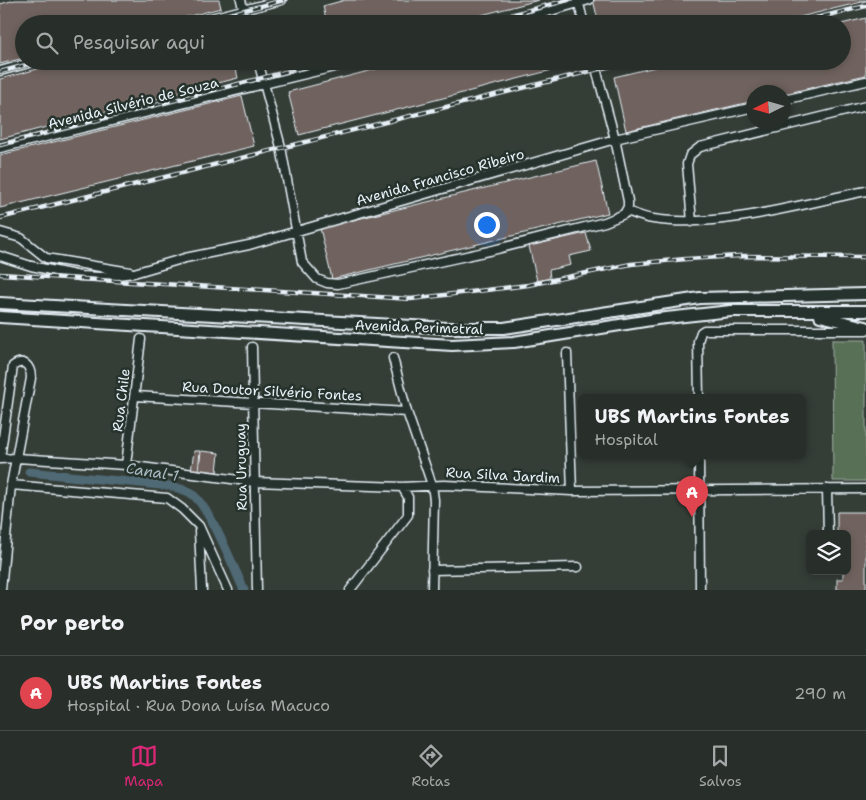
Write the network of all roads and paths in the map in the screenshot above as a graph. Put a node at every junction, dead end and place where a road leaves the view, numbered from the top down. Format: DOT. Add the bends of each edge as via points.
graph roads {
  1 [pos="241,0"];
  2 [pos="282,0"];
  3 [pos="590,0"];
  4 [pos="578,2"];
  5 [pos="244,10"];
  6 [pos="224,15"];
  7 [pos="245,15"];
  8 [pos="535,15"];
  9 [pos="582,15"];
  10 [pos="15,67"];
  11 [pos="260,70"];
  12 [pos="322,70"];
  13 [pos="596,70"];
  14 [pos="0,71"];
  15 [pos="866,81"];
  16 [pos="264,84"];
  17 [pos="791,98"];
  18 [pos="866,106"];
  19 [pos="746,109"];
  20 [pos="615,139"];
  21 [pos="0,148"];
  22 [pos="866,191"];
  23 [pos="627,211"];
  24 [pos="692,222"];
  25 [pos="296,231"];
  26 [pos="0,232"];
  27 [pos="0,256"];
  28 [pos="134,273"];
  29 [pos="866,294"];
  30 [pos="0,303"];
  31 [pos="866,311"];
  32 [pos="804,312"];
  33 [pos="0,317"];
  34 [pos="866,328"];
  35 [pos="141,339"];
  36 [pos="252,347"];
  37 [pos="566,353"];
  38 [pos="393,358"];
  39 [pos="698,394"];
  40 [pos="135,396"];
  41 [pos="253,403"];
  42 [pos="407,412"];
  43 [pos="17,458"];
  44 [pos="699,459"];
  45 [pos="0,460"];
  46 [pos="126,464"];
  47 [pos="254,482"];
  48 [pos="11,485"];
  49 [pos="432,485"];
  50 [pos="402,487"];
  51 [pos="827,489"];
  52 [pos="866,489"];
  53 [pos="699,490"];
  54 [pos="572,491"];
  55 [pos="199,526"];
  56 [pos="828,530"];
  57 [pos="578,567"];
  58 [pos="432,570"];
  59 [pos="256,588"];
  60 [pos="1,590"];
  61 [pos="202,590"];
  62 [pos="228,590"];
  63 [pos="350,590"];
  64 [pos="432,590"];
  65 [pos="700,590"];
  1 -- 5 [label="street"];
  2 -- 5 [label="street"];
  3 -- 4 [label="street"];
  4 -- 8 [label="street"];
  4 -- 9 [label="street"];
  5 -- 6 [label="street"];
  5 -- 7 [label="street"];
  10 -- 14 [label="street"];
  11 -- 16 [label="street"];
  12 -- 16 [label="street, Avenida Silvério de Souza"];
  13 -- 20 [label="street"];
  15 -- 17 [label="street"];
  16 -- 21 [label="street, Avenida Silvério de Souza"];
  16 -- 25 [label="street" via="281,147"];
  18 -- 24 [label="street" via="700,148 690,155 687,164"];
  19 -- 20 [label="street, Avenida Francisco Ribeiro"];
  20 -- 23 [label="street" via="628,201"];
  20 -- 25 [label="street, Avenida Francisco Ribeiro"];
  22 -- 24 [label="street" via="735,217"];
  23 -- 24 [label="street" via="651,219"];
  23 -- 25 [label="street" via="619,218 499,249 338,284 317,279 302,262"];
  25 -- 28 [label="street, Avenida Francisco Ribeiro" via="249,246 185,258"];
  26 -- 28 [label="street" via="20,238 46,258"];
  27 -- 28 [label="street, Avenida Francisco Ribeiro" via="80,276"];
  29 -- 30 [label="main road, Avenida Perimetral" via="700,298 504,328 448,328"];
  31 -- 32 [label="main road, Avenida Perimetral"];
  32 -- 33 [label="main road, Avenida Perimetral" via="731,311 657,319 514,342 452,345"];
  32 -- 34 [label="main road"];
  34 -- 39 [label="street" via="708,329 701,332 698,340"];
  35 -- 40 [label="street, Rua Chile"];
  36 -- 41 [label="street, Rua Uruguay"];
  37 -- 54 [label="street"];
  38 -- 42 [label="street"];
  40 -- 41 [label="street, Rua Doutor Silvério Fontes"];
  40 -- 46 [label="street, Rua Chile"];
  41 -- 42 [label="street, Rua Doutor Silvério Fontes"];
  41 -- 47 [label="street, Rua Uruguay"];
  42 -- 49 [label="street"];
  43 -- 45 [label="street, Rua Silva Jardim"];
  43 -- 45 [label="street" via="31,378 29,366 21,363 14,365"];
  43 -- 46 [label="street, Rua Silva Jardim"];
  43 -- 48 [label="street"];
  44 -- 53 [label="street"];
  46 -- 47 [label="street, Rua Silva Jardim"];
  47 -- 50 [label="street, Rua Silva Jardim"];
  47 -- 59 [label="street, Rua Uruguay"];
  48 -- 55 [label="street" via="167,498"];
  48 -- 60 [label="street"];
  49 -- 50 [label="street, Rua Silva Jardim"];
  49 -- 54 [label="street, Rua Silva Jardim"];
  49 -- 58 [label="street"];
  50 -- 63 [label="street" via="410,504 408,515"];
  51 -- 52 [label="street, Rua Silva Jardim"];
  51 -- 53 [label="street, Rua Silva Jardim"];
  51 -- 56 [label="street"];
  53 -- 54 [label="street, Rua Silva Jardim"];
  53 -- 65 [label="street"];
  55 -- 61 [label="street"];
  55 -- 62 [label="street"];
  57 -- 58 [label="street"];
  58 -- 64 [label="street"];
}
